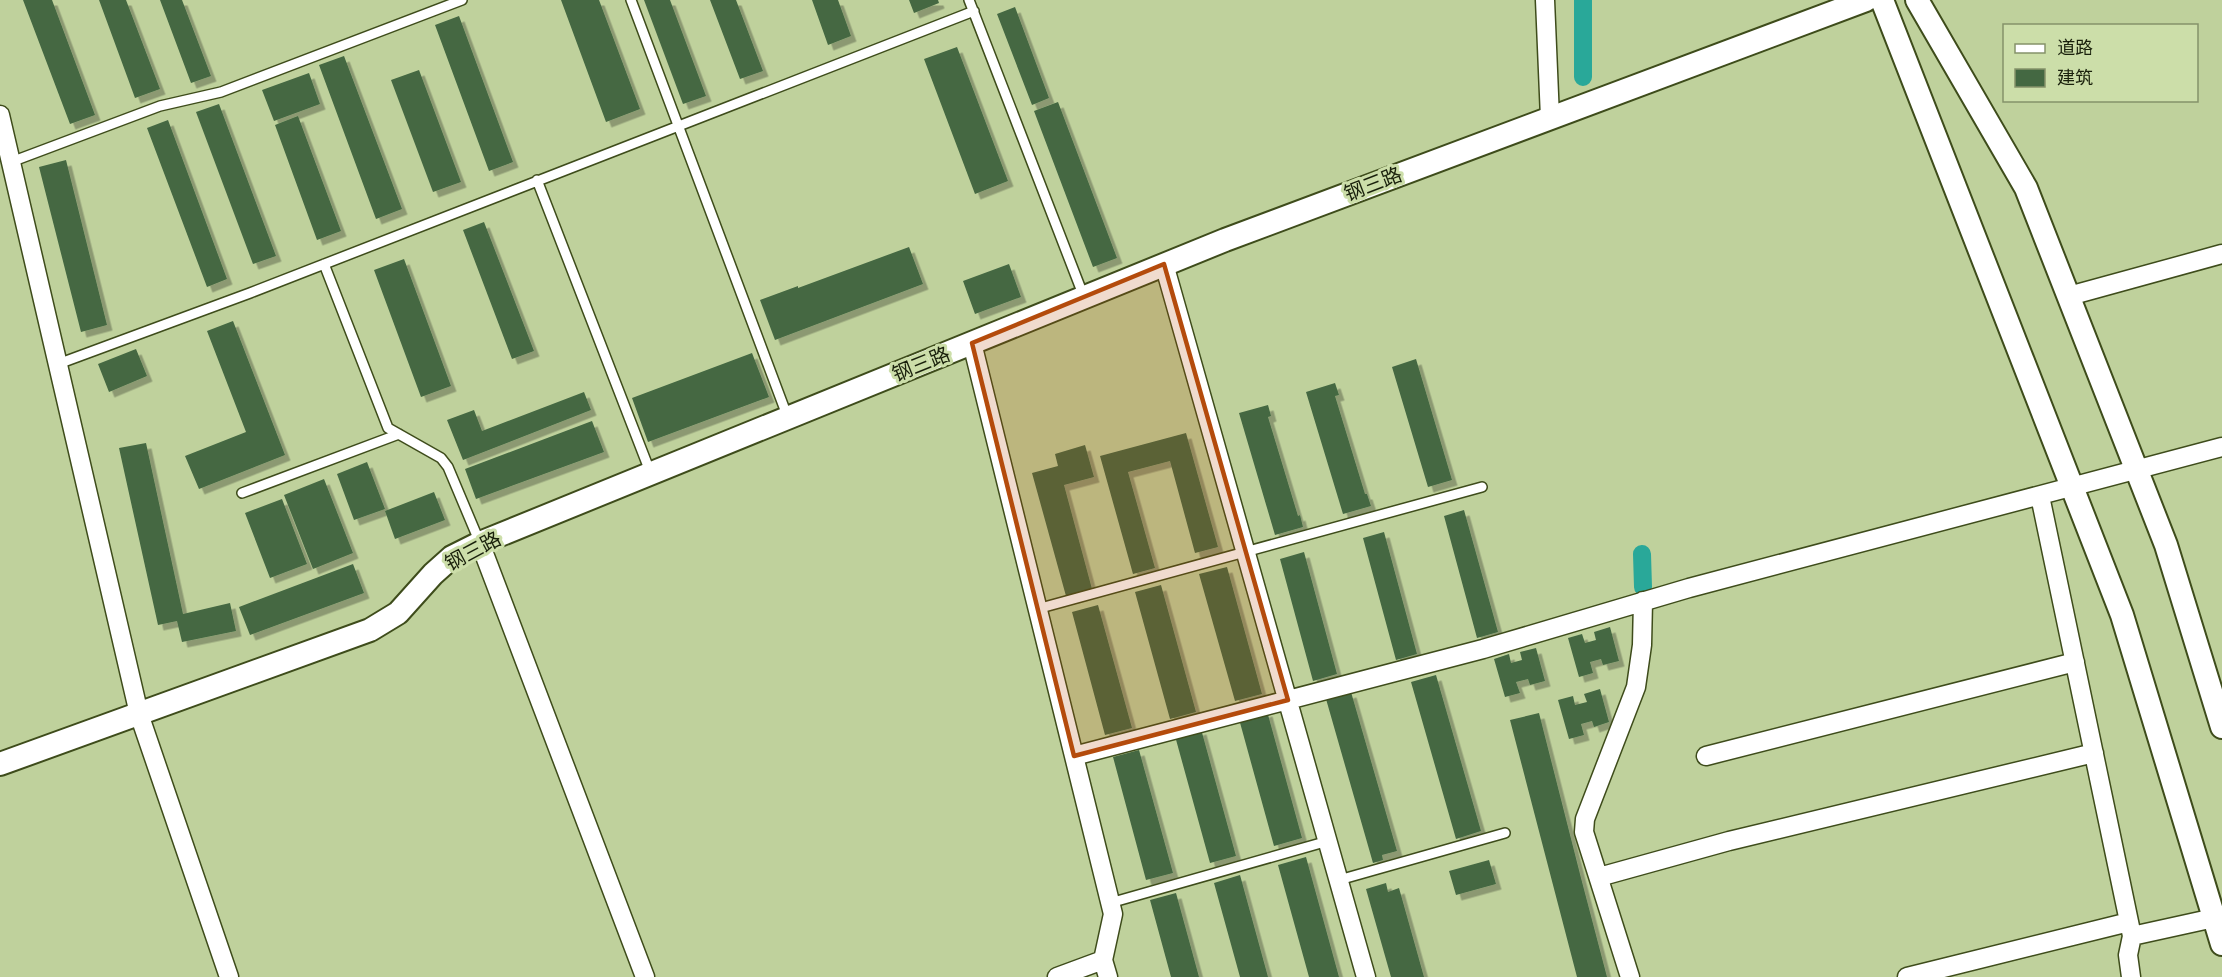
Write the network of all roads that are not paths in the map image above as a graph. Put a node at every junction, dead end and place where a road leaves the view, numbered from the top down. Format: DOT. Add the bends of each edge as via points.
graph roads {
  1 [pos="462,0"];
  2 [pos="631,0"];
  3 [pos="969,0"];
  4 [pos="1545,0"];
  5 [pos="1866,0"];
  6 [pos="1882,0"];
  7 [pos="1917,0"];
  8 [pos="974,11"];
  9 [pos="0,115"];
  10 [pos="1550,118"];
  11 [pos="678,125"];
  12 [pos="11,162"];
  13 [pos="537,180"];
  14 [pos="2222,254"];
  15 [pos="324,264"];
  16 [pos="1164,264"];
  17 [pos="2069,296"];
  18 [pos="1084,297"];
  19 [pos="972,343"];
  20 [pos="58,364"];
  21 [pos="788,418"];
  22 [pos="399,434"];
  23 [pos="2222,447"];
  24 [pos="2137,470"];
  25 [pos="651,474"];
  26 [pos="1482,487"];
  27 [pos="2072,487"];
  28 [pos="243,493"];
  29 [pos="2040,496"];
  30 [pos="480,543"];
  31 [pos="1246,552"];
  32 [pos="1643,601"];
  33 [pos="1037,609"];
  34 [pos="2075,662"];
  35 [pos="1288,700"];
  36 [pos="139,714"];
  37 [pos="2222,727"];
  38 [pos="2094,753"];
  39 [pos="1074,756"];
  40 [pos="1706,756"];
  41 [pos="0,764"];
  42 [pos="1504,833"];
  43 [pos="1328,841"];
  44 [pos="1599,877"];
  45 [pos="1339,880"];
  46 [pos="1110,903"];
  47 [pos="2214,918"];
  48 [pos="2131,929"];
  49 [pos="2222,944"];
  50 [pos="1106,968"];
  51 [pos="229,977"];
  52 [pos="645,977"];
  53 [pos="1057,977"];
  54 [pos="1366,977"];
  55 [pos="1630,977"];
  56 [pos="1907,977"];
  57 [pos="2132,977"];
  1 -- 12 [label="lane" via="221,92 160,106"];
  2 -- 11 [label="lane"];
  3 -- 8 [label="lane"];
  4 -- 10 [label="street"];
  5 -- 10 [label="street, 钢三路"];
  6 -- 27 [label="street"];
  7 -- 17 [label="street" via="2026,188"];
  8 -- 11 [label="lane"];
  8 -- 18 [label="lane"];
  9 -- 12 [label="street"];
  10 -- 16 [label="street, 钢三路"];
  11 -- 13 [label="lane"];
  11 -- 21 [label="lane"];
  12 -- 20 [label="street"];
  13 -- 15 [label="lane"];
  13 -- 25 [label="lane"];
  14 -- 17 [label="street"];
  15 -- 20 [label="lane"];
  15 -- 22 [label="lane" via="388,428"];
  16 -- 18 [label="street, 钢三路"];
  16 -- 31 [label="street"];
  17 -- 24 [label="street"];
  18 -- 19 [label="street, 钢三路"];
  19 -- 21 [label="street, 钢三路"];
  19 -- 33 [label="street"];
  20 -- 36 [label="street"];
  21 -- 25 [label="street, 钢三路"];
  22 -- 28 [label="lane"];
  22 -- 30 [label="lane" via="448,467"];
  23 -- 24 [label="street"];
  24 -- 27 [label="street"];
  24 -- 37 [label="street" via="2166,545"];
  25 -- 30 [label="street, 钢三路"];
  26 -- 31 [label="lane"];
  27 -- 29 [label="street"];
  27 -- 47 [label="street" via="2122,615"];
  29 -- 32 [label="street"];
  29 -- 34 [label="street"];
  30 -- 36 [label="street, 钢三路" via="452,557 398,613 370,630"];
  30 -- 52 [label="street"];
  31 -- 33 [label="lane"];
  31 -- 35 [label="street"];
  32 -- 35 [label="street" via="1483,649"];
  32 -- 44 [label="street" via="1636,687 1585,819 1584,832"];
  33 -- 39 [label="street"];
  34 -- 38 [label="street"];
  34 -- 40 [label="street"];
  35 -- 39 [label="street"];
  35 -- 43 [label="street"];
  36 -- 41 [label="street, 钢三路"];
  36 -- 51 [label="street"];
  38 -- 44 [label="street" via="1729,841"];
  38 -- 48 [label="street"];
  39 -- 46 [label="street"];
  42 -- 45 [label="lane"];
  43 -- 45 [label="street"];
  43 -- 46 [label="lane"];
  44 -- 55 [label="street"];
  45 -- 54 [label="street"];
  46 -- 50 [label="street" via="1113,914 1105,947"];
  47 -- 48 [label="street"];
  47 -- 49 [label="street"];
  48 -- 56 [label="street"];
  48 -- 57 [label="street" via="2128,955"];
  50 -- 53 [label="street"];
}
